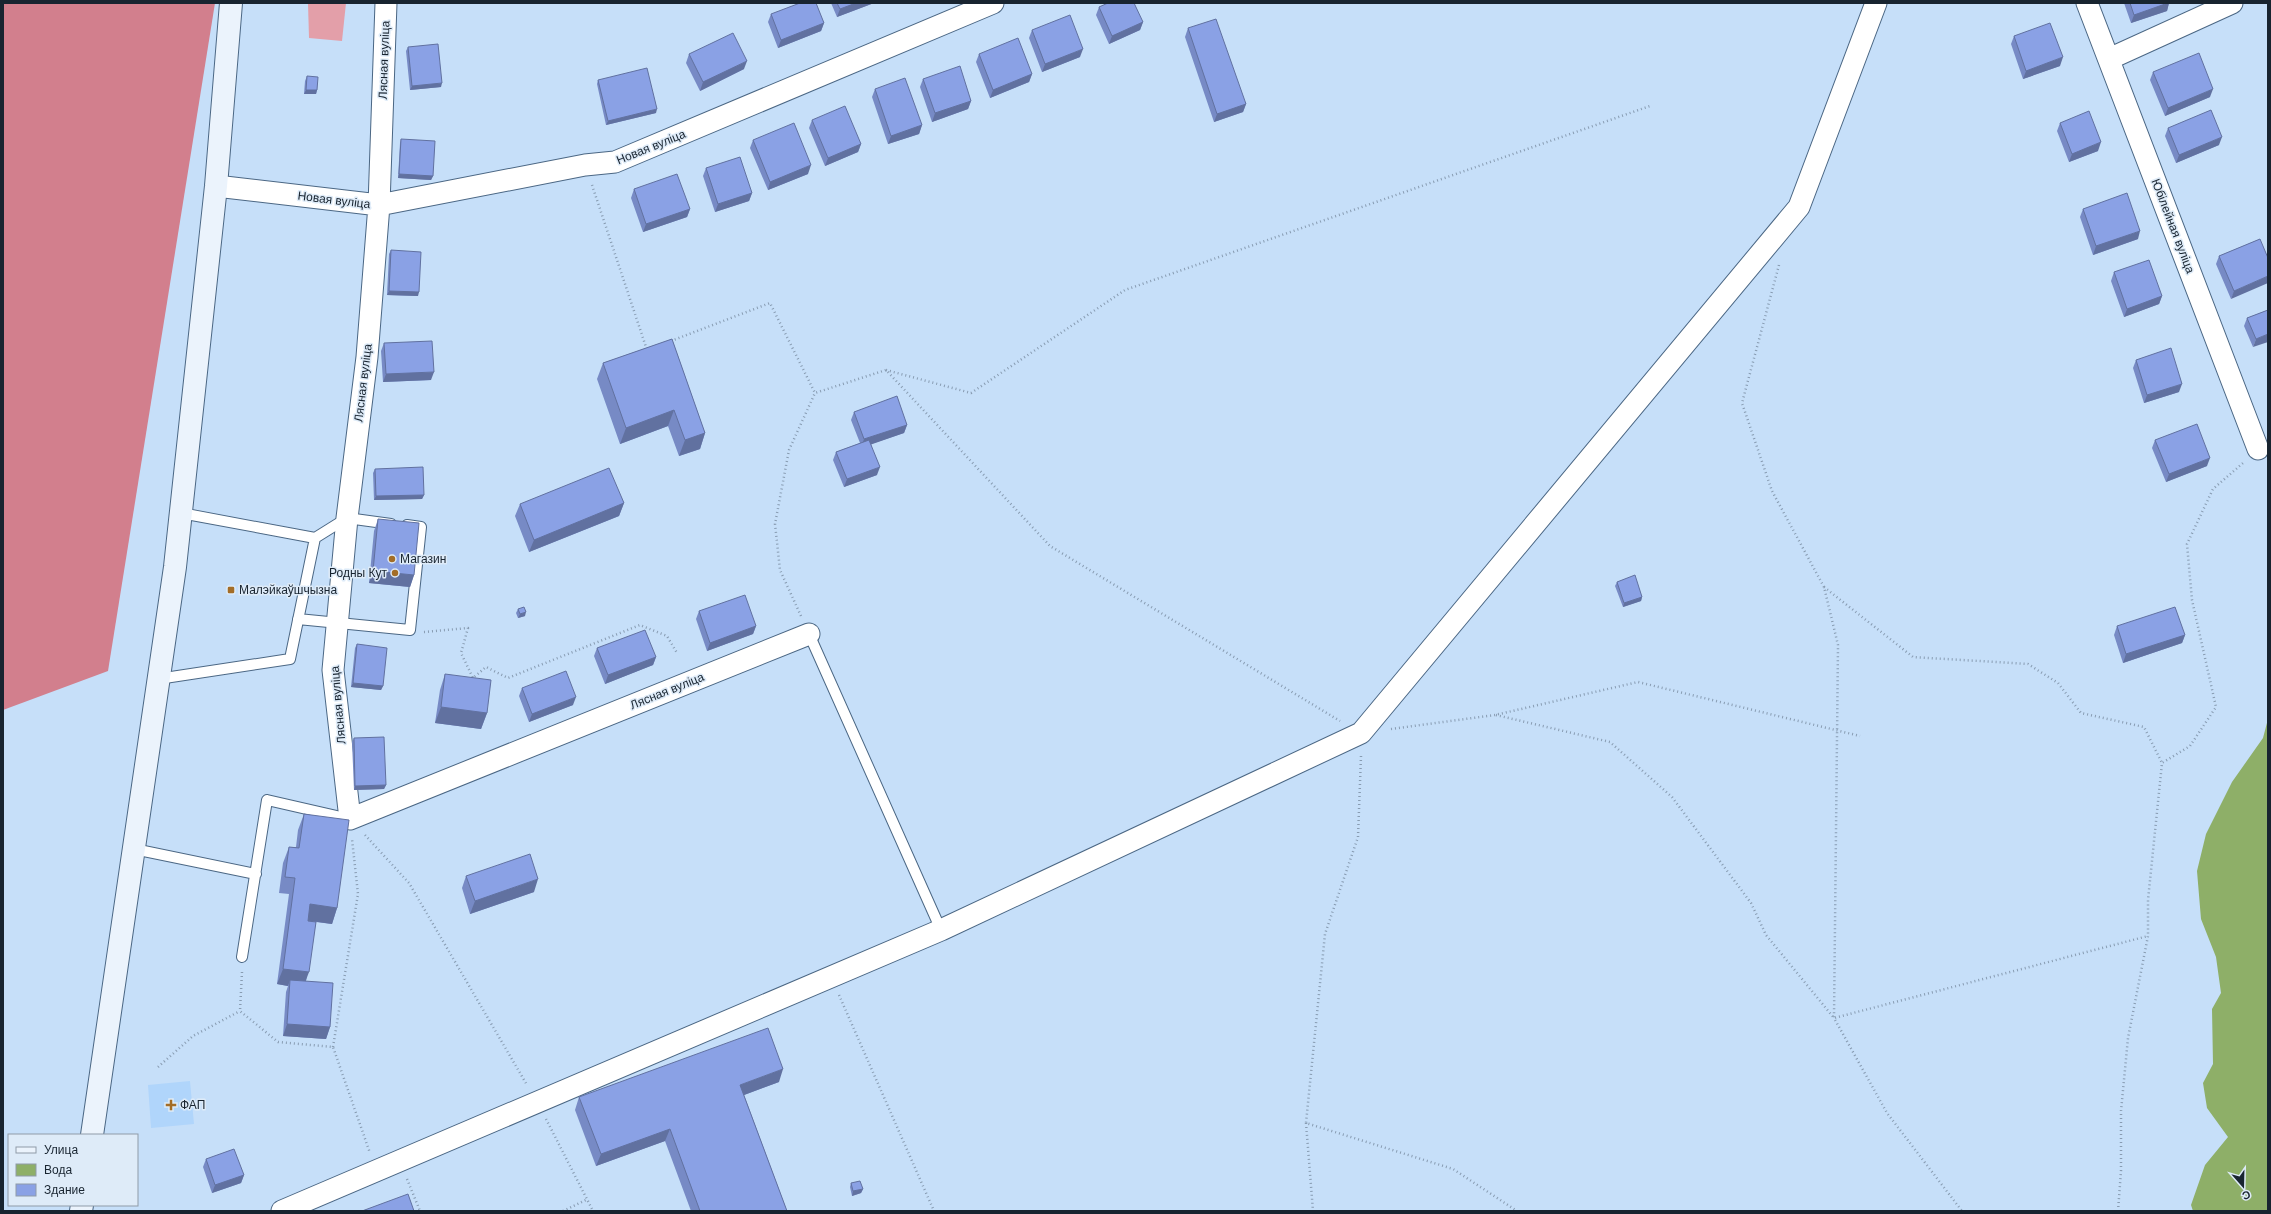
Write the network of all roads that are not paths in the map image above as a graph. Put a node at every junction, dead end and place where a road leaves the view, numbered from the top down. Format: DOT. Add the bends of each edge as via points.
graph roads {
  1 [pos="231,3"];
  2 [pos="386,3"];
  3 [pos="993,3"];
  4 [pos="1876,3"];
  5 [pos="2087,3"];
  6 [pos="2232,3"];
  7 [pos="2109,59"];
  8 [pos="216,186"];
  9 [pos="379,205"];
  10 [pos="2258,449"];
  11 [pos="181,513"];
  12 [pos="347,518"];
  13 [pos="315,538"];
  14 [pos="298,619"];
  15 [pos="337,623"];
  16 [pos="809,634"];
  17 [pos="158,679"];
  18 [pos="350,819"];
  19 [pos="134,849"];
  20 [pos="256,874"];
  21 [pos="941,930"];
  22 [pos="242,957"];
  23 [pos="92,1134"];
  24 [pos="282,1211"];
  1 -- 8 [label="main road"];
  2 -- 9 [label="street, Лясная вуліца"];
  3 -- 9 [label="street, Новая вуліца" via="615,162 585,165"];
  4 -- 21 [label="street" via="1799,207 1361,734"];
  5 -- 7 [label="street, Юбілейная вуліца"];
  6 -- 7 [label="street"];
  7 -- 10 [label="street, Юбілейная вуліца"];
  8 -- 9 [label="street, Новая вуліца"];
  8 -- 11 [label="main road"];
  9 -- 12 [label="street, Лясная вуліца" via="367,357"];
  11 -- 13 [label="lane"];
  11 -- 17 [label="main road"];
  12 -- 13 [label="lane"];
  12 -- 15 [label="street, Лясная вуліца"];
  12 -- 15 [label="lane" via="421,527 410,630"];
  13 -- 14 [label="lane"];
  14 -- 15 [label="lane"];
  14 -- 17 [label="lane" via="290,659"];
  15 -- 18 [label="street, Лясная вуліца" via="333,670"];
  16 -- 18 [label="street, Лясная вуліца"];
  16 -- 21 [label="lane"];
  17 -- 19 [label="main road"];
  18 -- 20 [label="lane" via="267,800"];
  19 -- 20 [label="lane"];
  19 -- 23 [label="main road"];
  20 -- 22 [label="lane"];
  21 -- 24 [label="street"];
}
